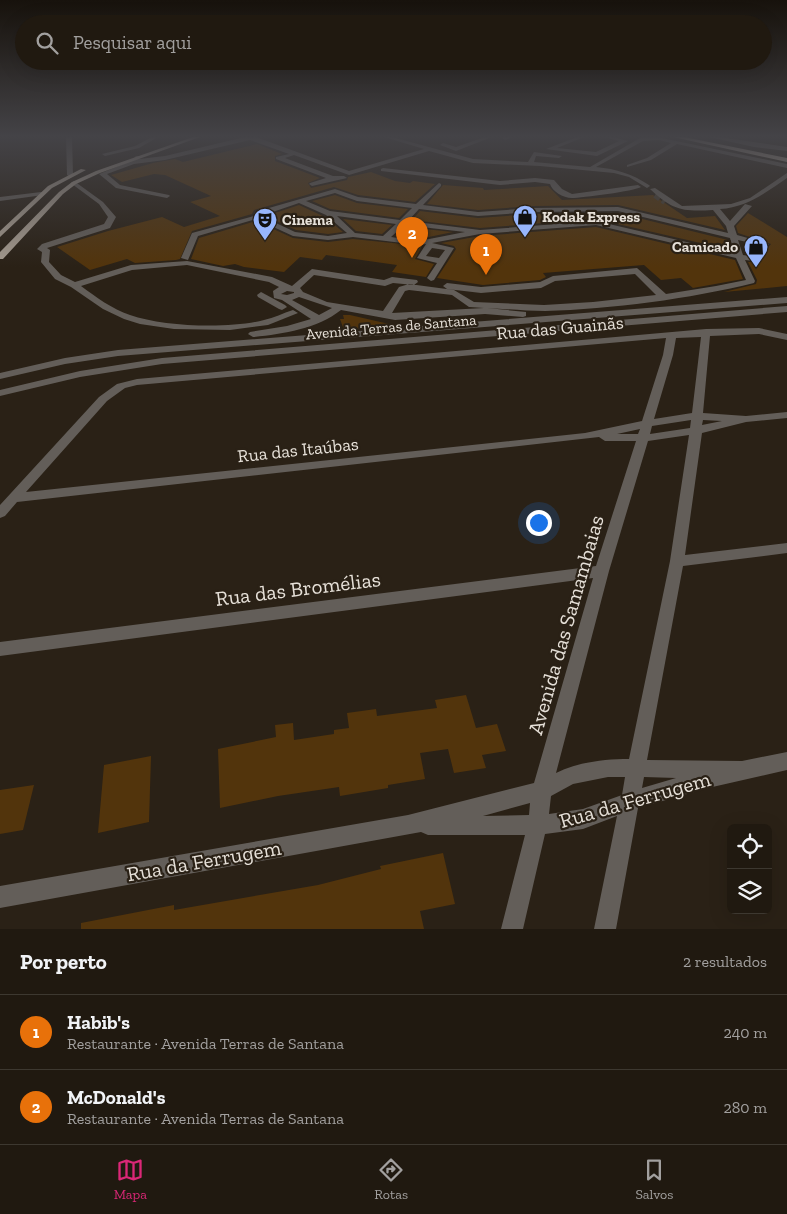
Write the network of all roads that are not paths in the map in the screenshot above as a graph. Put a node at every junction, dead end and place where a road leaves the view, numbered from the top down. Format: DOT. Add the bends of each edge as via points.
graph roads {
  1 [pos="62,180"];
  2 [pos="78,180"];
  3 [pos="110,180"];
  4 [pos="324,180"];
  5 [pos="343,180"];
  6 [pos="476,180"];
  7 [pos="531,180"];
  8 [pos="538,180"];
  9 [pos="634,180"];
  10 [pos="646,180"];
  11 [pos="779,180"];
  12 [pos="74,182"];
  13 [pos="787,182"];
  14 [pos="312,184"];
  15 [pos="439,185"];
  16 [pos="599,187"];
  17 [pos="644,187"];
  18 [pos="558,190"];
  19 [pos="614,190"];
  20 [pos="335,191"];
  21 [pos="41,194"];
  22 [pos="167,196"];
  23 [pos="0,199"];
  24 [pos="566,200"];
  25 [pos="299,201"];
  26 [pos="664,202"];
  27 [pos="416,206"];
  28 [pos="748,206"];
  29 [pos="575,209"];
  30 [pos="716,210"];
  31 [pos="512,211"];
  32 [pos="695,211"];
  33 [pos="329,213"];
  34 [pos="257,217"];
  35 [pos="651,218"];
  36 [pos="402,222"];
  37 [pos="596,223"];
  38 [pos="730,226"];
  39 [pos="527,228"];
  40 [pos="480,232"];
  41 [pos="0,235"];
  42 [pos="353,235"];
  43 [pos="734,237"];
  44 [pos="385,239"];
  45 [pos="420,243"];
  46 [pos="430,245"];
  47 [pos="739,256"];
  48 [pos="0,257"];
  49 [pos="185,258"];
  50 [pos="442,261"];
  51 [pos="432,278"];
  52 [pos="389,281"];
  53 [pos="74,286"];
  54 [pos="402,289"];
  55 [pos="294,292"];
  56 [pos="279,295"];
  57 [pos="664,297"];
  58 [pos="782,300"];
  59 [pos="340,306"];
  60 [pos="787,309"];
  61 [pos="388,315"];
  62 [pos="566,316"];
  63 [pos="316,319"];
  64 [pos="706,332"];
  65 [pos="671,334"];
  66 [pos="787,337"];
  67 [pos="196,346"];
  68 [pos="0,376"];
  69 [pos="0,393"];
  70 [pos="787,415"];
  71 [pos="697,423"];
  72 [pos="645,431"];
  73 [pos="14,498"];
  74 [pos="0,513"];
  75 [pos="787,548"];
  76 [pos="677,561"];
  77 [pos="602,571"];
  78 [pos="0,649"];
  79 [pos="787,761"];
  80 [pos="637,768"];
  81 [pos="741,770"];
  82 [pos="542,791"];
  83 [pos="629,802"];
  84 [pos="408,825"];
  85 [pos="538,826"];
  86 [pos="0,897"];
  87 [pos="512,929"];
  88 [pos="604,929"];
  1 -- 21 [label="main road"];
  2 -- 12 [label="main road"];
  3 -- 22 [label="street" via="118,187"];
  4 -- 14 [label="street"];
  5 -- 20 [label="street"];
  6 -- 7 [label="street" via="500,183"];
  8 -- 18 [label="street" via="554,182"];
  9 -- 17 [label="street"];
  10 -- 17 [label="street"];
  11 -- 30 [label="street" via="752,199"];
  12 -- 48 [label="main road"];
  12 -- 53 [label="street" via="101,203 112,217 107,226 40,249 46,250 44,262 52,272"];
  13 -- 28 [label="street" via="766,198"];
  15 -- 27 [label="street"];
  16 -- 17 [label="street"];
  16 -- 18 [label="street"];
  16 -- 19 [label="street"];
  17 -- 19 [label="street"];
  17 -- 32 [label="street" via="680,208"];
  18 -- 19 [label="street" via="572,196"];
  20 -- 25 [label="street"];
  20 -- 27 [label="street" via="357,199"];
  21 -- 23 [label="street"];
  21 -- 41 [label="main road"];
  24 -- 29 [label="street"];
  25 -- 33 [label="street"];
  25 -- 34 [label="street"];
  26 -- 32 [label="street" via="681,212"];
  27 -- 31 [label="street" via="478,214"];
  27 -- 36 [label="street"];
  28 -- 30 [label="street"];
  28 -- 38 [label="street"];
  29 -- 31 [label="street"];
  29 -- 35 [label="street" via="618,210"];
  29 -- 37 [label="street"];
  30 -- 32 [label="street"];
  30 -- 38 [label="street"];
  31 -- 39 [label="street"];
  33 -- 36 [label="street"];
  33 -- 42 [label="street"];
  34 -- 42 [label="street" via="293,234 328,238"];
  34 -- 49 [label="street" via="195,235"];
  35 -- 37 [label="street"];
  35 -- 43 [label="street"];
  36 -- 40 [label="street"];
  36 -- 44 [label="street"];
  37 -- 39 [label="street"];
  37 -- 47 [label="street"];
  38 -- 43 [label="street"];
  39 -- 40 [label="street"];
  40 -- 45 [label="street"];
  42 -- 44 [label="street"];
  43 -- 47 [label="street"];
  43 -- 47 [label="street" via="765,244 751,259"];
  44 -- 45 [label="street"];
  45 -- 46 [label="street"];
  46 -- 50 [label="street" via="450,248"];
  46 -- 50 [label="street" via="421,258"];
  47 -- 57 [label="street" via="751,281"];
  50 -- 51 [label="street"];
  52 -- 54 [label="street"];
  52 -- 55 [label="street" via="312,272"];
  52 -- 57 [label="street" via="481,290 637,271"];
  53 -- 55 [label="street" via="136,267 187,263 272,280"];
  53 -- 56 [label="street" via="128,318 180,325 257,325 293,313 261,296"];
  54 -- 57 [label="street" via="447,291 468,303 490,306 567,307"];
  54 -- 61 [label="street"];
  55 -- 56 [label="street"];
  55 -- 59 [label="street" via="321,304"];
  55 -- 63 [label="street" via="319,310"];
  56 -- 63 [label="street"];
  58 -- 60 [label="street"];
  58 -- 62 [label="street, Avenida Terras de Santana"];
  59 -- 61 [label="street"];
  59 -- 63 [label="street" via="326,317"];
  60 -- 69 [label="street, Avenida Terras de Santana" via="162,362 80,374"];
  61 -- 62 [label="street" via="396,318 485,311"];
  62 -- 67 [label="street, Avenida Terras de Santana" via="268,337"];
  63 -- 67 [label="street" via="279,330 227,337"];
  64 -- 65 [label="street, Rua das Guainãs"];
  64 -- 66 [label="street, Rua das Guainãs" via="759,331"];
  64 -- 71 [label="street"];
  65 -- 72 [label="street, Avenida das Samambaias" via="668,355"];
  65 -- 73 [label="street, Rua das Guainãs" via="137,382 121,386 103,399"];
  67 -- 68 [label="street" via="99,355"];
  70 -- 71 [label="street, Rua das Itaúbas"];
  71 -- 72 [label="street, Rua das Itaúbas" via="676,435"];
  71 -- 76 [label="street"];
  72 -- 73 [label="street, Rua das Itaúbas"];
  72 -- 77 [label="street, Avenida das Samambaias"];
  73 -- 74 [label="street"];
  75 -- 76 [label="street"];
  76 -- 80 [label="street"];
  77 -- 78 [label="street, Rua das Bromélias"];
  77 -- 82 [label="street, Avenida das Samambaias"];
  79 -- 81 [label="street, Rua da Ferrugem"];
  80 -- 81 [label="street, Rua da Ferrugem"];
  80 -- 82 [label="street, Rua da Ferrugem" via="608,768 570,776"];
  80 -- 83 [label="street"];
  81 -- 83 [label="street, Rua da Ferrugem"];
  82 -- 84 [label="street, Rua da Ferrugem"];
  82 -- 85 [label="street, Avenida das Samambaias"];
  83 -- 85 [label="street, Rua da Ferrugem" via="585,818"];
  83 -- 88 [label="street"];
  84 -- 85 [label="street, Rua da Ferrugem"];
  84 -- 86 [label="street, Rua da Ferrugem"];
  85 -- 87 [label="street, Avenida das Samambaias"];
}
